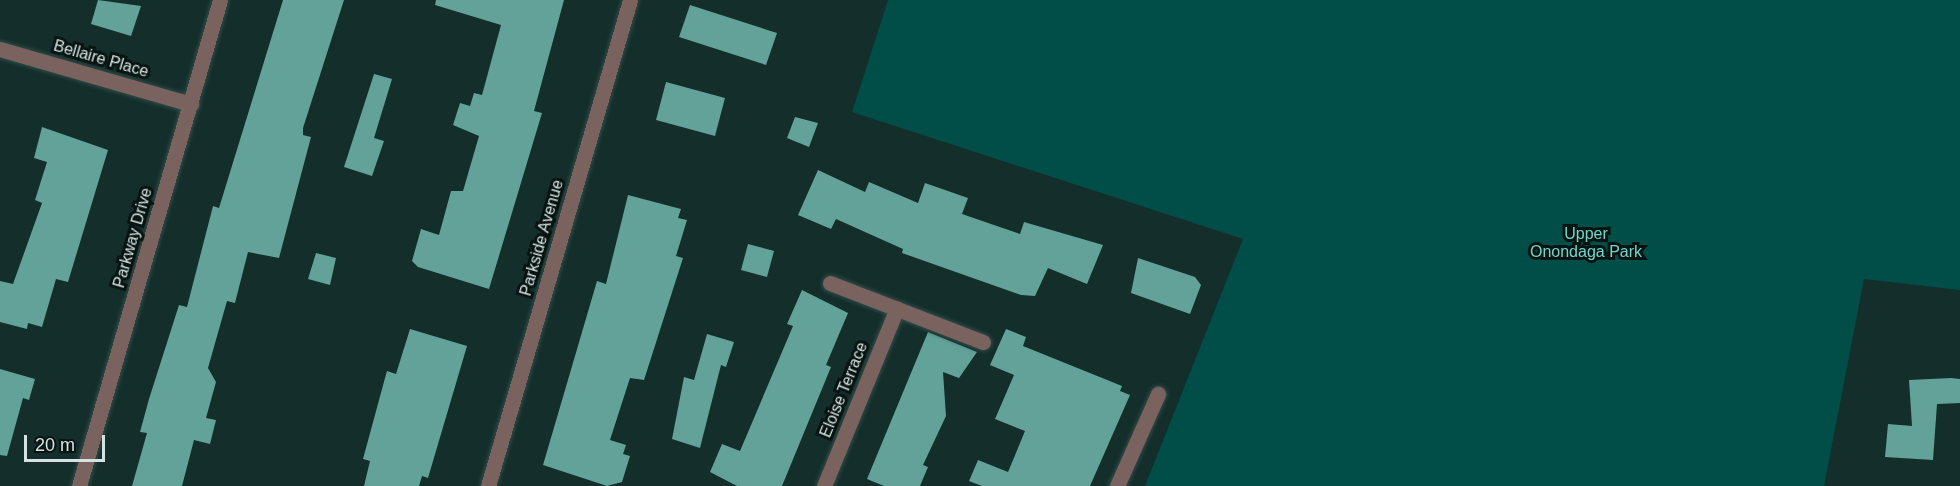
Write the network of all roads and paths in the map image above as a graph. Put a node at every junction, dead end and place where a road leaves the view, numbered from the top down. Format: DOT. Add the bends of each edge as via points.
graph roads {
  1 [pos="220,0"];
  2 [pos="630,0"];
  3 [pos="0,49"];
  4 [pos="191,104"];
  5 [pos="830,283"];
  6 [pos="897,308"];
  7 [pos="983,342"];
  8 [pos="1158,394"];
  9 [pos="79,486"];
  10 [pos="488,486"];
  11 [pos="824,486"];
  12 [pos="1117,486"];
  1 -- 4 [label="street, Parkway Drive"];
  2 -- 10 [label="street, Parkside Avenue"];
  3 -- 4 [label="street, Bellaire Place"];
  4 -- 9 [label="street, Parkway Drive"];
  5 -- 6 [label="street"];
  6 -- 7 [label="street"];
  6 -- 11 [label="street, Eloise Terrace"];
  8 -- 12 [label="street"];
}
